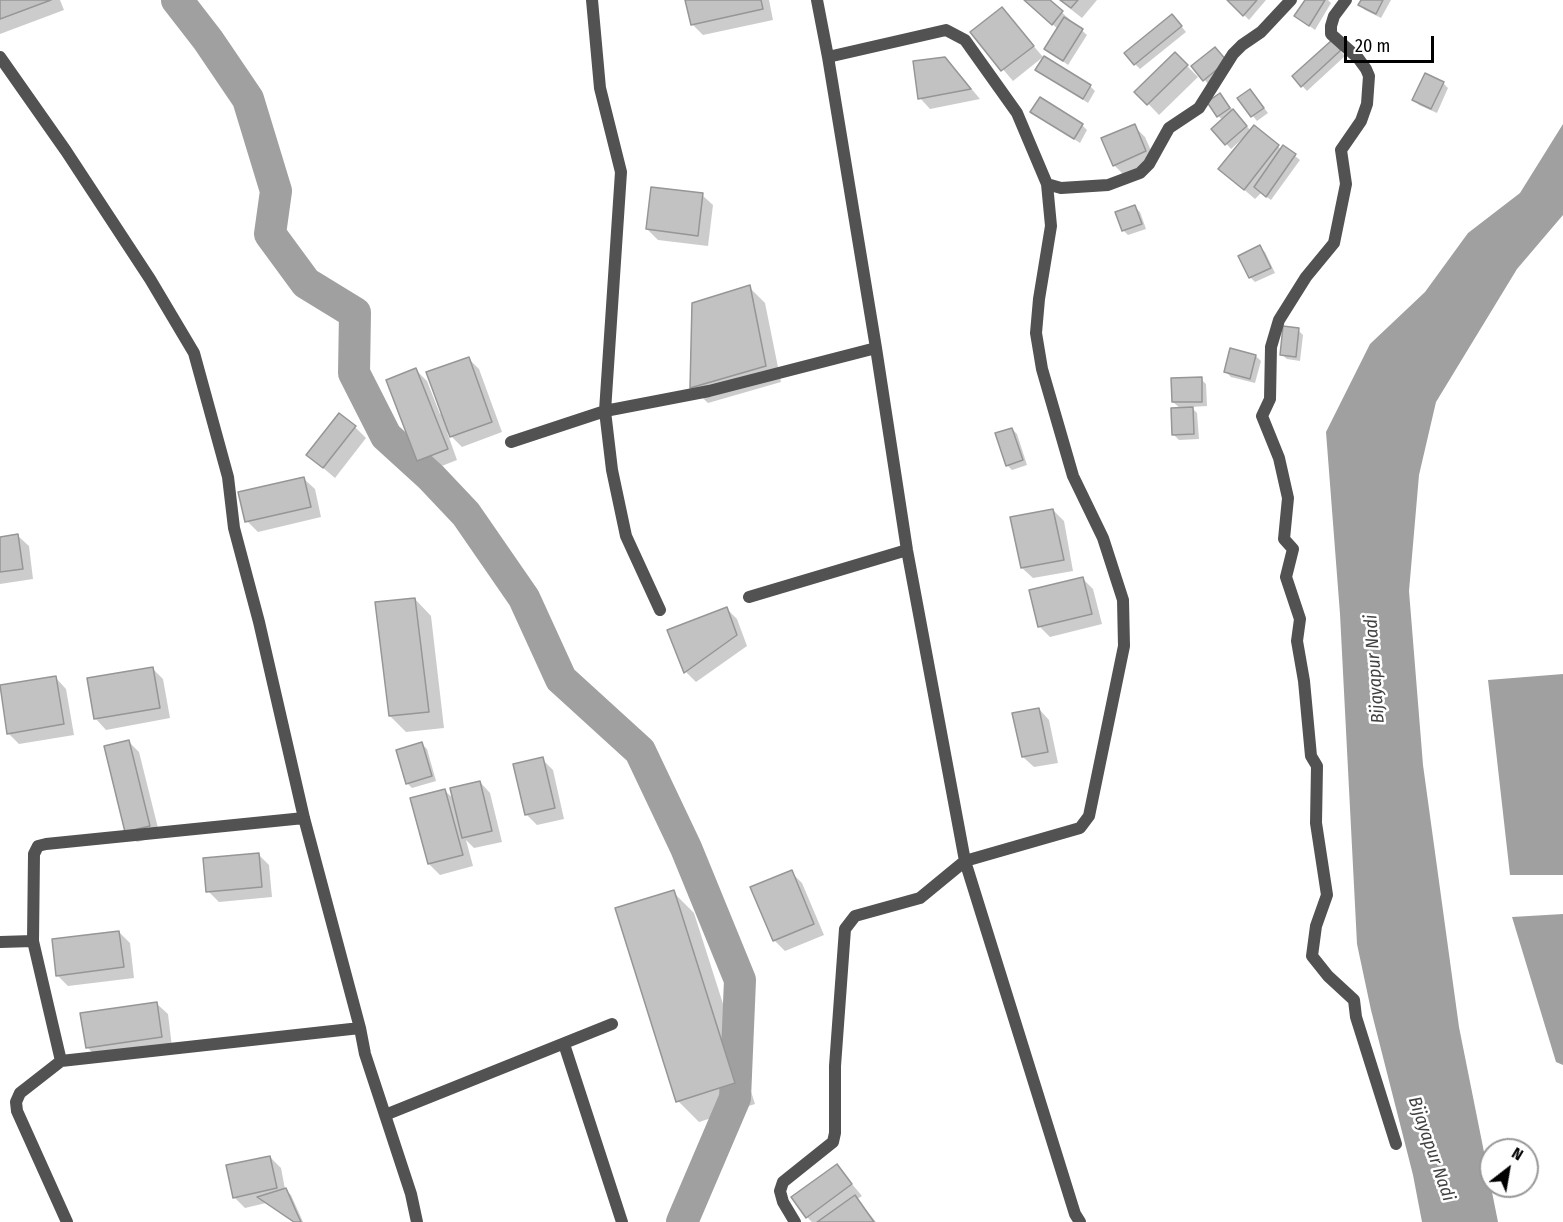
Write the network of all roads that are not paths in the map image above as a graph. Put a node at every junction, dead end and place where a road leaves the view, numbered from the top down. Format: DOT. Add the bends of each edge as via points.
graph roads {
  1 [pos="592,0"];
  2 [pos="817,0"];
  3 [pos="1291,0"];
  4 [pos="1346,0"];
  5 [pos="0,57"];
  6 [pos="828,57"];
  7 [pos="1047,184"];
  8 [pos="876,348"];
  9 [pos="605,411"];
  10 [pos="511,442"];
  11 [pos="907,550"];
  12 [pos="749,597"];
  13 [pos="660,610"];
  14 [pos="304,818"];
  15 [pos="965,861"];
  16 [pos="33,941"];
  17 [pos="0,942"];
  18 [pos="612,1024"];
  19 [pos="360,1028"];
  20 [pos="564,1044"];
  21 [pos="61,1061"];
  22 [pos="385,1115"];
  23 [pos="1396,1144"];
  24 [pos="68,1222"];
  25 [pos="417,1222"];
  26 [pos="622,1222"];
  27 [pos="795,1222"];
  28 [pos="1080,1222"];
  1 -- 9 [label="street" via="600,88 621,172"];
  2 -- 6 [label="street"];
  3 -- 7 [label="street" via="1233,54 1199,108 1169,128 1140,173 1108,185 1061,188"];
  4 -- 23 [label="street" via="1334,16 1331,34 1366,69 1367,104 1361,121 1341,150 1346,184 1334,243 1279,320 1271,347 1270,399 1262,416 1279,458 1288,498 1284,539 1293,549 1286,577 1300,619 1297,641 1311,756 1317,766 1316,823 1327,895 1316,926 1312,956 1354,1000"];
  5 -- 14 [label="street" via="73,161 194,353 228,477 234,528"];
  6 -- 7 [label="street" via="946,30 955,33 965,40 1017,113"];
  6 -- 8 [label="street"];
  7 -- 15 [label="street" via="1051,226 1036,333 1042,369 1073,476 1103,538 1123,600 1124,646 1089,816 1080,828"];
  8 -- 9 [label="street" via="709,391"];
  8 -- 11 [label="street"];
  9 -- 10 [label="street"];
  9 -- 13 [label="street" via="626,536"];
  11 -- 12 [label="street"];
  11 -- 15 [label="street"];
  14 -- 16 [label="street" via="38,846 34,854"];
  14 -- 19 [label="street"];
  15 -- 27 [label="street" via="920,898 855,916 845,929 835,1066 835,1133 833,1142 783,1182 783,1202"];
  15 -- 28 [label="street"];
  16 -- 17 [label="street"];
  16 -- 21 [label="street"];
  18 -- 20 [label="street"];
  19 -- 21 [label="street"];
  19 -- 22 [label="street" via="364,1054"];
  20 -- 22 [label="street"];
  20 -- 26 [label="street"];
  21 -- 24 [label="street" via="20,1093 16,1102"];
  22 -- 25 [label="street"];
}
